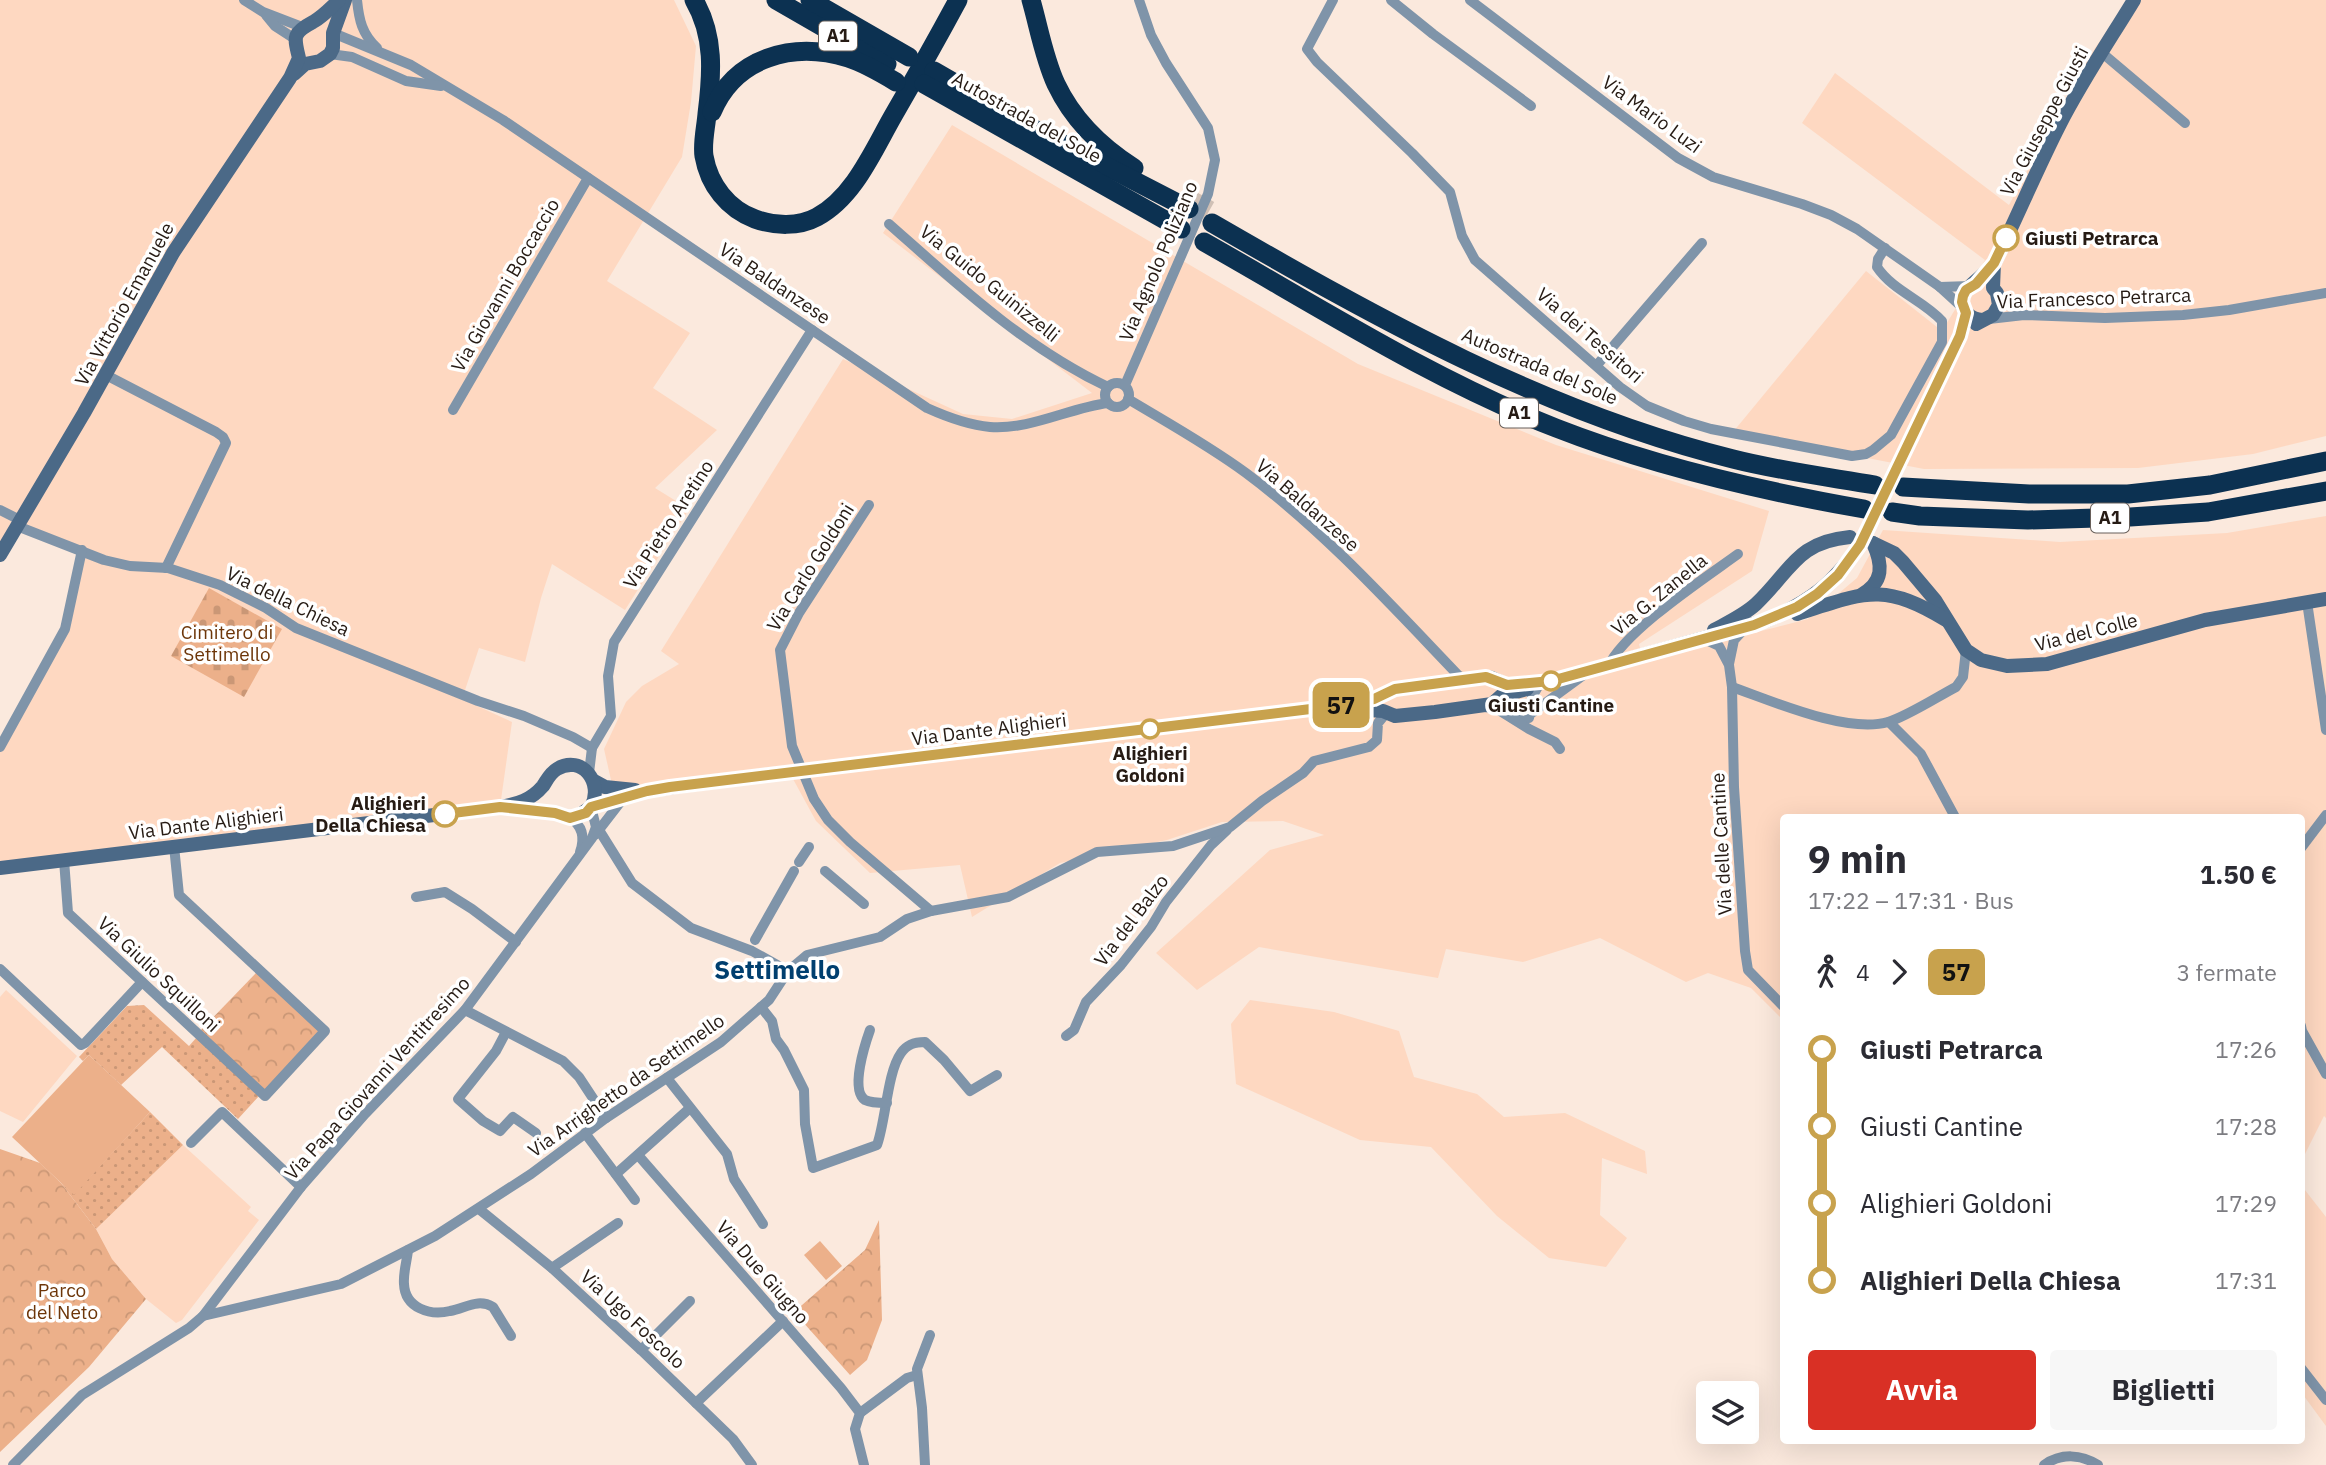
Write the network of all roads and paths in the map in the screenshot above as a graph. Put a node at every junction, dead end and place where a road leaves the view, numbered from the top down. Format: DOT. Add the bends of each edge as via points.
graph roads {
  1 [pos="244,0"];
  2 [pos="339,0"];
  3 [pos="345,0"];
  4 [pos="357,0"];
  5 [pos="694,0"];
  6 [pos="776,0"];
  7 [pos="810,0"];
  8 [pos="958,0"];
  9 [pos="1031,0"];
  10 [pos="1139,0"];
  11 [pos="1333,0"];
  12 [pos="1391,0"];
  13 [pos="1470,0"];
  14 [pos="2134,0"];
  15 [pos="303,30"];
  16 [pos="332,33"];
  17 [pos="2101,52"];
  18 [pos="383,53"];
  19 [pos="299,54"];
  20 [pos="330,54"];
  21 [pos="315,62"];
  22 [pos="902,70"];
  23 [pos="290,78"];
  24 [pos="445,86"];
  25 [pos="1531,106"];
  26 [pos="2185,122"];
  27 [pos="706,125"];
  28 [pos="588,178"];
  29 [pos="1197,201"];
  30 [pos="1214,218"];
  31 [pos="890,224"];
  32 [pos="1181,229"];
  33 [pos="1204,242"];
  34 [pos="1702,243"];
  35 [pos="1885,248"];
  36 [pos="1994,263"];
  37 [pos="1973,285"];
  38 [pos="1940,287"];
  39 [pos="1993,288"];
  40 [pos="2326,293"];
  41 [pos="1965,310"];
  42 [pos="1985,319"];
  43 [pos="812,330"];
  44 [pos="1960,336"];
  45 [pos="1597,365"];
  46 [pos="106,375"];
  47 [pos="1125,385"];
  48 [pos="1108,387"];
  49 [pos="1128,399"];
  50 [pos="1108,403"];
  51 [pos="453,410"];
  52 [pos="2326,461"];
  53 [pos="1875,485"];
  54 [pos="1903,487"];
  55 [pos="2326,491"];
  56 [pos="869,505"];
  57 [pos="1864,509"];
  58 [pos="0,510"];
  59 [pos="1892,512"];
  60 [pos="19,523"];
  61 [pos="1871,536"];
  62 [pos="1850,537"];
  63 [pos="82,551"];
  64 [pos="1738,554"];
  65 [pos="0,555"];
  66 [pos="166,568"];
  67 [pos="1859,595"];
  68 [pos="2326,599"];
  69 [pos="2307,602"];
  70 [pos="1946,620"];
  71 [pos="1756,624"];
  72 [pos="1701,639"];
  73 [pos="1966,650"];
  74 [pos="1445,660"];
  75 [pos="1729,665"];
  76 [pos="1608,667"];
  77 [pos="1588,672"];
  78 [pos="1467,680"];
  79 [pos="1497,680"];
  80 [pos="1440,683"];
  81 [pos="1542,683"];
  82 [pos="1732,687"];
  83 [pos="1392,691"];
  84 [pos="1501,696"];
  85 [pos="1335,706"];
  86 [pos="1474,707"];
  87 [pos="1353,709"];
  88 [pos="1387,712"];
  89 [pos="1529,715"];
  90 [pos="1889,722"];
  91 [pos="1378,728"];
  92 [pos="1528,729"];
  93 [pos="2326,730"];
  94 [pos="0,747"];
  95 [pos="592,748"];
  96 [pos="1560,749"];
  97 [pos="802,771"];
  98 [pos="592,777"];
  99 [pos="546,782"];
  100 [pos="647,791"];
  101 [pos="624,798"];
  102 [pos="500,807"];
  103 [pos="591,807"];
  104 [pos="555,813"];
  105 [pos="1953,814"];
  106 [pos="2326,815"];
  107 [pos="570,818"];
  108 [pos="1230,827"];
  109 [pos="596,834"];
  110 [pos="2305,843"];
  111 [pos="174,846"];
  112 [pos="809,847"];
  113 [pos="64,860"];
  114 [pos="575,862"];
  115 [pos="824,867"];
  116 [pos="0,868"];
  117 [pos="416,897"];
  118 [pos="864,904"];
  119 [pos="931,911"];
  120 [pos="516,942"];
  121 [pos="752,945"];
  122 [pos="788,971"];
  123 [pos="2,975"];
  124 [pos="142,982"];
  125 [pos="1780,1003"];
  126 [pos="761,1007"];
  127 [pos="465,1010"];
  128 [pos="870,1030"];
  129 [pos="506,1032"];
  130 [pos="1066,1036"];
  131 [pos="2305,1036"];
  132 [pos="2326,1074"];
  133 [pos="997,1075"];
  134 [pos="667,1078"];
  135 [pos="887,1103"];
  136 [pos="690,1108"];
  137 [pos="606,1118"];
  138 [pos="536,1133"];
  139 [pos="585,1133"];
  140 [pos="191,1143"];
  141 [pos="638,1155"];
  142 [pos="616,1174"];
  143 [pos="301,1187"];
  144 [pos="635,1200"];
  145 [pos="479,1209"];
  146 [pos="618,1223"];
  147 [pos="763,1224"];
  148 [pos="408,1250"];
  149 [pos="552,1268"];
  150 [pos="690,1301"];
  151 [pos="203,1316"];
  152 [pos="783,1321"];
  153 [pos="930,1335"];
  154 [pos="511,1336"];
  155 [pos="640,1350"];
  156 [pos="2305,1373"];
  157 [pos="918,1375"];
  158 [pos="2326,1400"];
  159 [pos="696,1403"];
  160 [pos="860,1413"];
  161 [pos="13,1465"];
  162 [pos="752,1465"];
  163 [pos="864,1465"];
  164 [pos="925,1465"];
  165 [pos="2044,1465"];
  166 [pos="2098,1465"];
  1 -- 15 [label="street"];
  2 -- 15 [label="main road"];
  3 -- 16 [label="main road"];
  4 -- 18 [label="street, Via Baldanzese" via="360,25"];
  5 -- 27 [label="highway" via="710,45"];
  6 -- 22 [label="highway, A1"];
  7 -- 22 [label="highway, A1"];
  8 -- 27 [label="highway" via="857,178 838,203 816,218 768,224 746,216 717,191 708,171 703,153"];
  9 -- 29 [label="highway" via="1055,83 1089,132 1133,168"];
  10 -- 29 [label="street, Via Agnolo Poliziano" via="1166,63 1208,128 1215,160"];
  11 -- 45 [label="street, Via dei Tessitori" via="1307,49 1450,192 1462,236 1475,260"];
  12 -- 25 [label="street"];
  13 -- 35 [label="street, Via Mario Luzi" via="1678,158 1713,177 1831,215"];
  14 -- 17 [label="main road, Via Giuseppe Giusti"];
  15 -- 16 [label="main road" via="324,25"];
  15 -- 19 [label="main road" via="295,47"];
  16 -- 18 [label="street, Via Baldanzese"];
  16 -- 20 [label="main road"];
  17 -- 26 [label="street"];
  17 -- 36 [label="main road, Via Giuseppe Giusti" via="2060,124"];
  18 -- 24 [label="street, Via Baldanzese"];
  19 -- 21 [label="main road"];
  19 -- 23 [label="main road, Via Vittorio Emanuele"];
  20 -- 21 [label="main road, Via Vittorio Emanuele"];
  20 -- 24 [label="street, Via Baldanzese" via="352,57 406,80"];
  21 -- 23 [label="main road, Via Vittorio Emanuele" via="305,64"];
  22 -- 27 [label="highway" via="813,52 784,54 741,71 725,88"];
  23 -- 46 [label="main road, Via Vittorio Emanuele" via="190,225"];
  24 -- 28 [label="street, Via Baldanzese"];
  28 -- 43 [label="street, Via Baldanzese"];
  28 -- 51 [label="street, Via Giovanni Boccaccio"];
  29 -- 32 [label="highway, Autostrada del Sole" via="926,83"];
  29 -- 47 [label="street, Via Agnolo Poliziano" via="1184,254"];
  30 -- 53 [label="highway, Autostrada del Sole / A1" via="1376,316 1523,388 1734,460"];
  31 -- 48 [label="street, Via Guido Guinizzelli" via="1008,324"];
  33 -- 57 [label="highway, A1" via="1420,363 1555,428 1725,480"];
  34 -- 45 [label="street"];
  35 -- 38 [label="street, Via Mario Luzi"];
  35 -- 45 [label="street, Via dei Tessitori" via="1877,267 1884,278 1942,321 1941,342 1891,435 1866,454 1826,453 1684,421 1647,405"];
  36 -- 37 [label="main road, Via Giuseppe Giusti"];
  36 -- 39 [label="main road, Via Giuseppe Giusti"];
  37 -- 38 [label="street"];
  37 -- 39 [label="main road"];
  37 -- 41 [label="main road, Via Giuseppe Giusti" via="1963,296"];
  38 -- 41 [label="street, Via Mario Luzi"];
  39 -- 42 [label="main road, Via Giuseppe Giusti" via="1999,305 1993,316"];
  40 -- 42 [label="street, Via Francesco Petrarca" via="2183,315"];
  41 -- 42 [label="main road" via="1971,317"];
  41 -- 44 [label="main road, Via Giuseppe Giusti"];
  42 -- 44 [label="main road, Via Giuseppe Giusti"];
  43 -- 50 [label="street, Via Baldanzese" via="922,405 966,423 1017,425"];
  43 -- 95 [label="street, Via Pietro Aretino" via="614,642 608,676 611,716"];
  44 -- 61 [label="main road, Via Giuseppe Giusti"];
  46 -- 60 [label="main road, Via Vittorio Emanuele"];
  46 -- 66 [label="street" via="216,432 226,443"];
  47 -- 48 [label="street"];
  47 -- 49 [label="street"];
  48 -- 50 [label="street"];
  49 -- 50 [label="street, Via Baldanzese" via="1119,407"];
  49 -- 74 [label="street, Via Baldanzese" via="1248,474 1369,582"];
  52 -- 54 [label="highway, A1" via="2210,485 2128,494"];
  55 -- 59 [label="highway, A1" via="2208,512 2130,517 2028,520"];
  56 -- 97 [label="street, Via Carlo Goldoni" via="780,650 792,746"];
  58 -- 60 [label="street, Via della Chiesa"];
  60 -- 63 [label="street, Via della Chiesa"];
  60 -- 65 [label="main road, Via Vittorio Emanuele"];
  61 -- 67 [label="main road" via="1880,564 1877,582"];
  61 -- 70 [label="main road" via="1903,562"];
  61 -- 71 [label="main road, Via Dante Alighieri" via="1817,594"];
  62 -- 72 [label="main road" via="1809,548 1755,605"];
  63 -- 66 [label="street, Via della Chiesa" via="130,566"];
  63 -- 94 [label="street" via="65,629"];
  64 -- 76 [label="street, Via G. Zanella" via="1621,646"];
  66 -- 95 [label="street, Via della Chiesa" via="220,585 308,633 524,716"];
  67 -- 70 [label="main road" via="1898,597"];
  67 -- 71 [label="main road"];
  68 -- 69 [label="main road, Via del Colle"];
  69 -- 73 [label="main road, Via del Colle" via="2205,620 2047,664 1992,664"];
  69 -- 93 [label="street"];
  70 -- 73 [label="main road"];
  71 -- 72 [label="main road, Via Dante Alighieri" via="1738,624"];
  71 -- 75 [label="street, Via delle Cantine" via="1734,640"];
  72 -- 75 [label="street" via="1719,646"];
  72 -- 76 [label="main road, Via Dante Alighieri"];
  73 -- 90 [label="street" via="1963,677 1955,687"];
  74 -- 78 [label="street, Via Baldanzese"];
  74 -- 80 [label="street"];
  75 -- 82 [label="street, Via delle Cantine"];
  76 -- 77 [label="main road, Via Dante Alighieri"];
  77 -- 81 [label="main road, Via Dante Alighieri"];
  77 -- 89 [label="street"];
  78 -- 79 [label="main road, Via Dante Alighieri"];
  78 -- 80 [label="main road, Via Dante Alighieri"];
  79 -- 81 [label="main road, Via Dante Alighieri" via="1507,685"];
  79 -- 84 [label="main road"];
  80 -- 83 [label="main road, Via Dante Alighieri"];
  81 -- 84 [label="main road, Via Dante Alighieri"];
  81 -- 89 [label="street" via="1532,697"];
  82 -- 90 [label="street" via="1842,722"];
  82 -- 125 [label="street, Via delle Cantine" via="1745,951 1748,970"];
  83 -- 85 [label="main road, Via Dante Alighieri"];
  83 -- 88 [label="main road" via="1384,701"];
  84 -- 86 [label="main road, Via Dante Alighieri" via="1492,704"];
  84 -- 92 [label="street"];
  85 -- 87 [label="main road, Via Dante Alighieri"];
  85 -- 97 [label="main road, Via Dante Alighieri"];
  86 -- 88 [label="main road, Via Dante Alighieri" via="1395,716"];
  86 -- 92 [label="street" via="1497,709"];
  87 -- 88 [label="main road, Via Dante Alighieri"];
  87 -- 91 [label="street"];
  88 -- 91 [label="street, Via Arrighetto da Settimello"];
  89 -- 92 [label="street"];
  90 -- 105 [label="street" via="1921,754"];
  91 -- 108 [label="street, Via Arrighetto da Settimello" via="1377,740 1369,747 1314,761"];
  92 -- 96 [label="street"];
  95 -- 98 [label="street"];
  97 -- 100 [label="main road, Via Dante Alighieri"];
  97 -- 119 [label="street, Via Carlo Goldoni" via="828,820"];
  98 -- 99 [label="main road, Via Dante Alighieri" via="582,768 565,766"];
  98 -- 100 [label="main road, Via Dante Alighieri" via="611,789"];
  98 -- 103 [label="main road" via="596,794"];
  99 -- 102 [label="main road, Via Dante Alighieri" via="531,798"];
  99 -- 104 [label="main road" via="545,799"];
  100 -- 101 [label="main road, Via Dante Alighieri"];
  101 -- 103 [label="main road, Via Dante Alighieri"];
  101 -- 109 [label="street, Via Papa Giovanni Ventitresimo"];
  102 -- 104 [label="main road, Via Dante Alighieri"];
  102 -- 111 [label="main road, Via Dante Alighieri"];
  103 -- 107 [label="main road, Via Dante Alighieri"];
  103 -- 109 [label="street"];
  104 -- 107 [label="main road, Via Dante Alighieri"];
  106 -- 110 [label="street"];
  107 -- 114 [label="street, Via Papa Giovanni Ventitresimo" via="583,837"];
  108 -- 119 [label="street, Via Arrighetto da Settimello" via="1173,846 1097,852 1008,897"];
  108 -- 130 [label="street, Via del Balzo" via="1184,878 1121,965 1086,1002 1074,1030"];
  109 -- 114 [label="street, Via Papa Giovanni Ventitresimo"];
  109 -- 121 [label="street" via="632,883 691,928"];
  111 -- 113 [label="main road, Via Dante Alighieri"];
  111 -- 124 [label="street, Via Giulio Squilloni" via="179,895 325,1031 265,1096"];
  112 -- 121 [label="street"];
  113 -- 116 [label="main road, Via Dante Alighieri"];
  113 -- 124 [label="street, Via Giulio Squilloni" via="68,914"];
  114 -- 120 [label="street, Via Papa Giovanni Ventitresimo"];
  115 -- 118 [label="street"];
  117 -- 120 [label="street" via="445,892"];
  119 -- 122 [label="street, Via Arrighetto da Settimello" via="907,919 880,937 807,955"];
  120 -- 127 [label="street, Via Papa Giovanni Ventitresimo"];
  121 -- 122 [label="street"];
  122 -- 126 [label="street, Via Arrighetto da Settimello"];
  123 -- 124 [label="street" via="82,1045"];
  126 -- 134 [label="street, Via Arrighetto da Settimello" via="721,1042"];
  126 -- 135 [label="street" via="804,1090 813,1168 877,1145"];
  127 -- 129 [label="street"];
  127 -- 143 [label="street, Via Papa Giovanni Ventitresimo"];
  128 -- 135 [label="street" via="861,1060 861,1095 867,1101"];
  129 -- 137 [label="street" via="563,1061"];
  129 -- 138 [label="street" via="458,1099 500,1131 513,1117"];
  131 -- 132 [label="street"];
  133 -- 135 [label="street" via="970,1091 925,1042 914,1043 900,1053"];
  134 -- 136 [label="street"];
  134 -- 137 [label="street, Via Arrighetto da Settimello"];
  136 -- 141 [label="street"];
  136 -- 147 [label="street" via="727,1154 734,1179"];
  137 -- 139 [label="street, Via Arrighetto da Settimello"];
  139 -- 142 [label="street"];
  139 -- 145 [label="street, Via Arrighetto da Settimello"];
  140 -- 143 [label="street" via="222,1112"];
  141 -- 142 [label="street"];
  141 -- 152 [label="street, Via Due Giugno"];
  142 -- 144 [label="street"];
  143 -- 151 [label="street, Via Papa Giovanni Ventitresimo"];
  145 -- 148 [label="street, Via Arrighetto da Settimello"];
  145 -- 149 [label="street, Via Ugo Foscolo"];
  146 -- 149 [label="street"];
  148 -- 151 [label="street, Via Arrighetto da Settimello" via="341,1284"];
  148 -- 154 [label="street" via="404,1284 417,1308 449,1312 488,1304"];
  149 -- 155 [label="street, Via Ugo Foscolo"];
  150 -- 155 [label="street"];
  151 -- 161 [label="street, Via Arrighetto da Settimello" via="82,1395"];
  152 -- 159 [label="street"];
  152 -- 160 [label="street, Via Due Giugno"];
  153 -- 157 [label="street"];
  155 -- 159 [label="street, Via Ugo Foscolo"];
  156 -- 158 [label="street"];
  157 -- 160 [label="street" via="907,1378"];
  157 -- 164 [label="street"];
  159 -- 162 [label="street, Via Ugo Foscolo"];
  160 -- 163 [label="street" via="855,1429"];
  165 -- 166 [label="street" via="2067,1456"];
}
